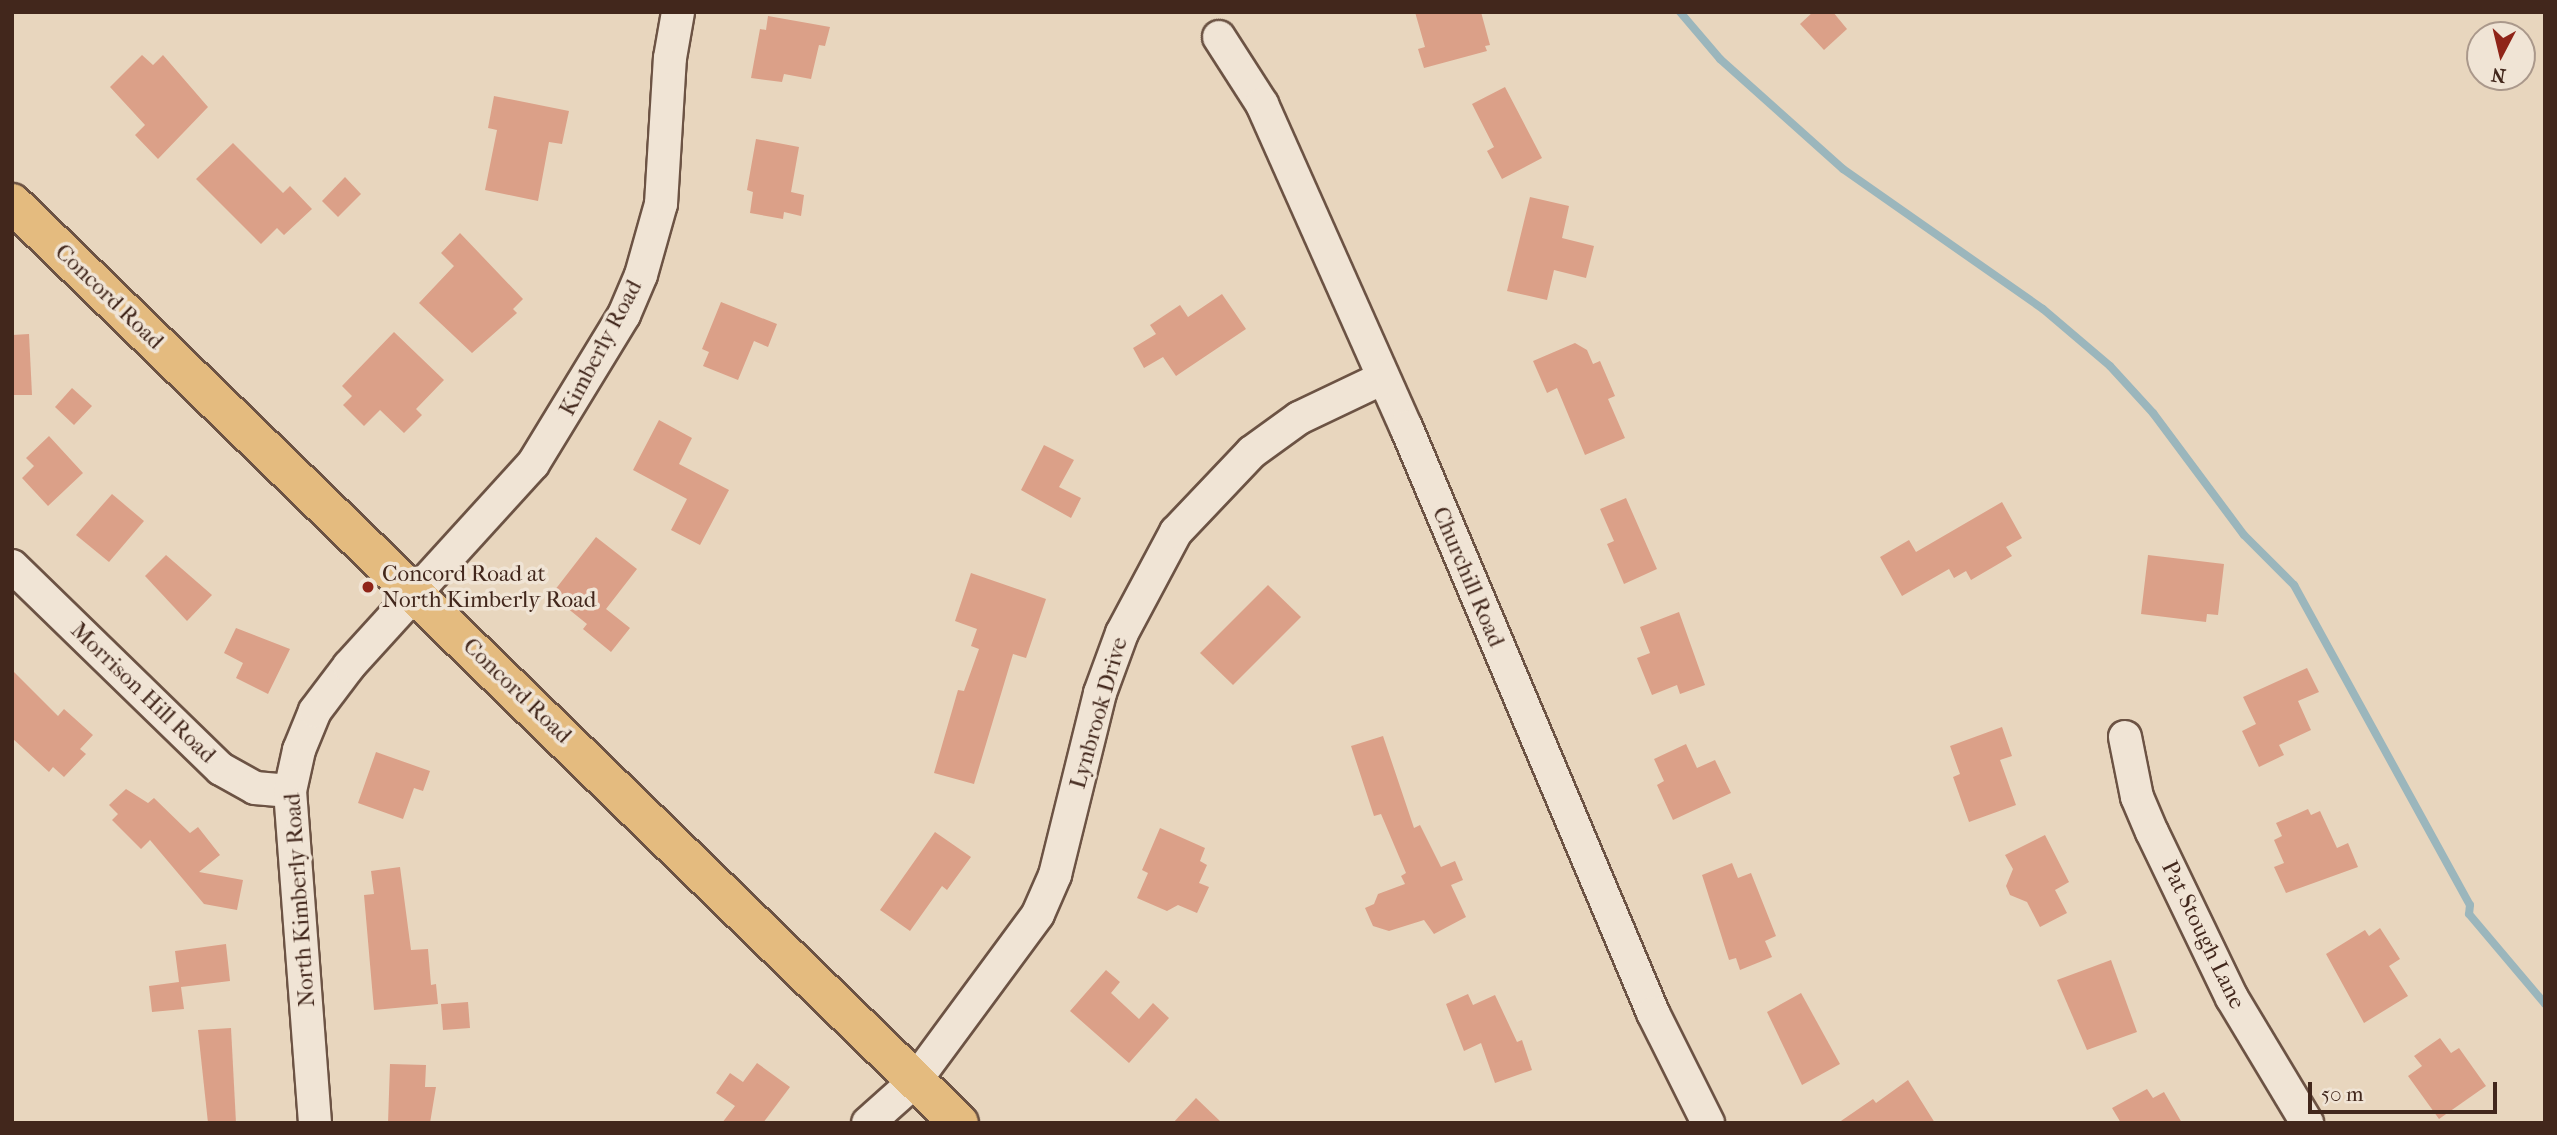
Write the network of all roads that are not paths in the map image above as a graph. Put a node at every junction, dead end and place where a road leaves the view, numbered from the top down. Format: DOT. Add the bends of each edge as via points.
graph roads {
  1 [pos="678,12"];
  2 [pos="1219,37"];
  3 [pos="12,203"];
  4 [pos="1383,377"];
  5 [pos="12,566"];
  6 [pos="415,592"];
  7 [pos="2125,737"];
  8 [pos="290,791"];
  9 [pos="915,1081"];
  10 [pos="315,1123"];
  11 [pos="868,1123"];
  12 [pos="959,1123"];
  13 [pos="1708,1123"];
  14 [pos="2307,1123"];
  1 -- 6 [label="street, Kimberly Road" via="670,58 661,204 624,315 533,464"];
  2 -- 4 [label="street, Churchill Road" via="1262,104"];
  3 -- 6 [label="main road, Concord Road"];
  4 -- 9 [label="street, Lynbrook Drive" via="1299,418 1252,452 1209,492 1176,532 1122,633 1100,693 1055,875 1038,914"];
  4 -- 13 [label="street, Churchill Road" via="1653,1013"];
  5 -- 8 [label="street, Morrison Hill Road" via="221,769 255,788"];
  6 -- 8 [label="street, North Kimberly Road" via="315,711 299,750"];
  6 -- 9 [label="main road, Concord Road"];
  7 -- 14 [label="street, Pat Stough Lane" via="2137,797 2152,832 2232,998"];
  8 -- 10 [label="street, North Kimberly Road"];
  9 -- 11 [label="street, Lynbrook Drive"];
  9 -- 12 [label="main road, Concord Road"];
}
